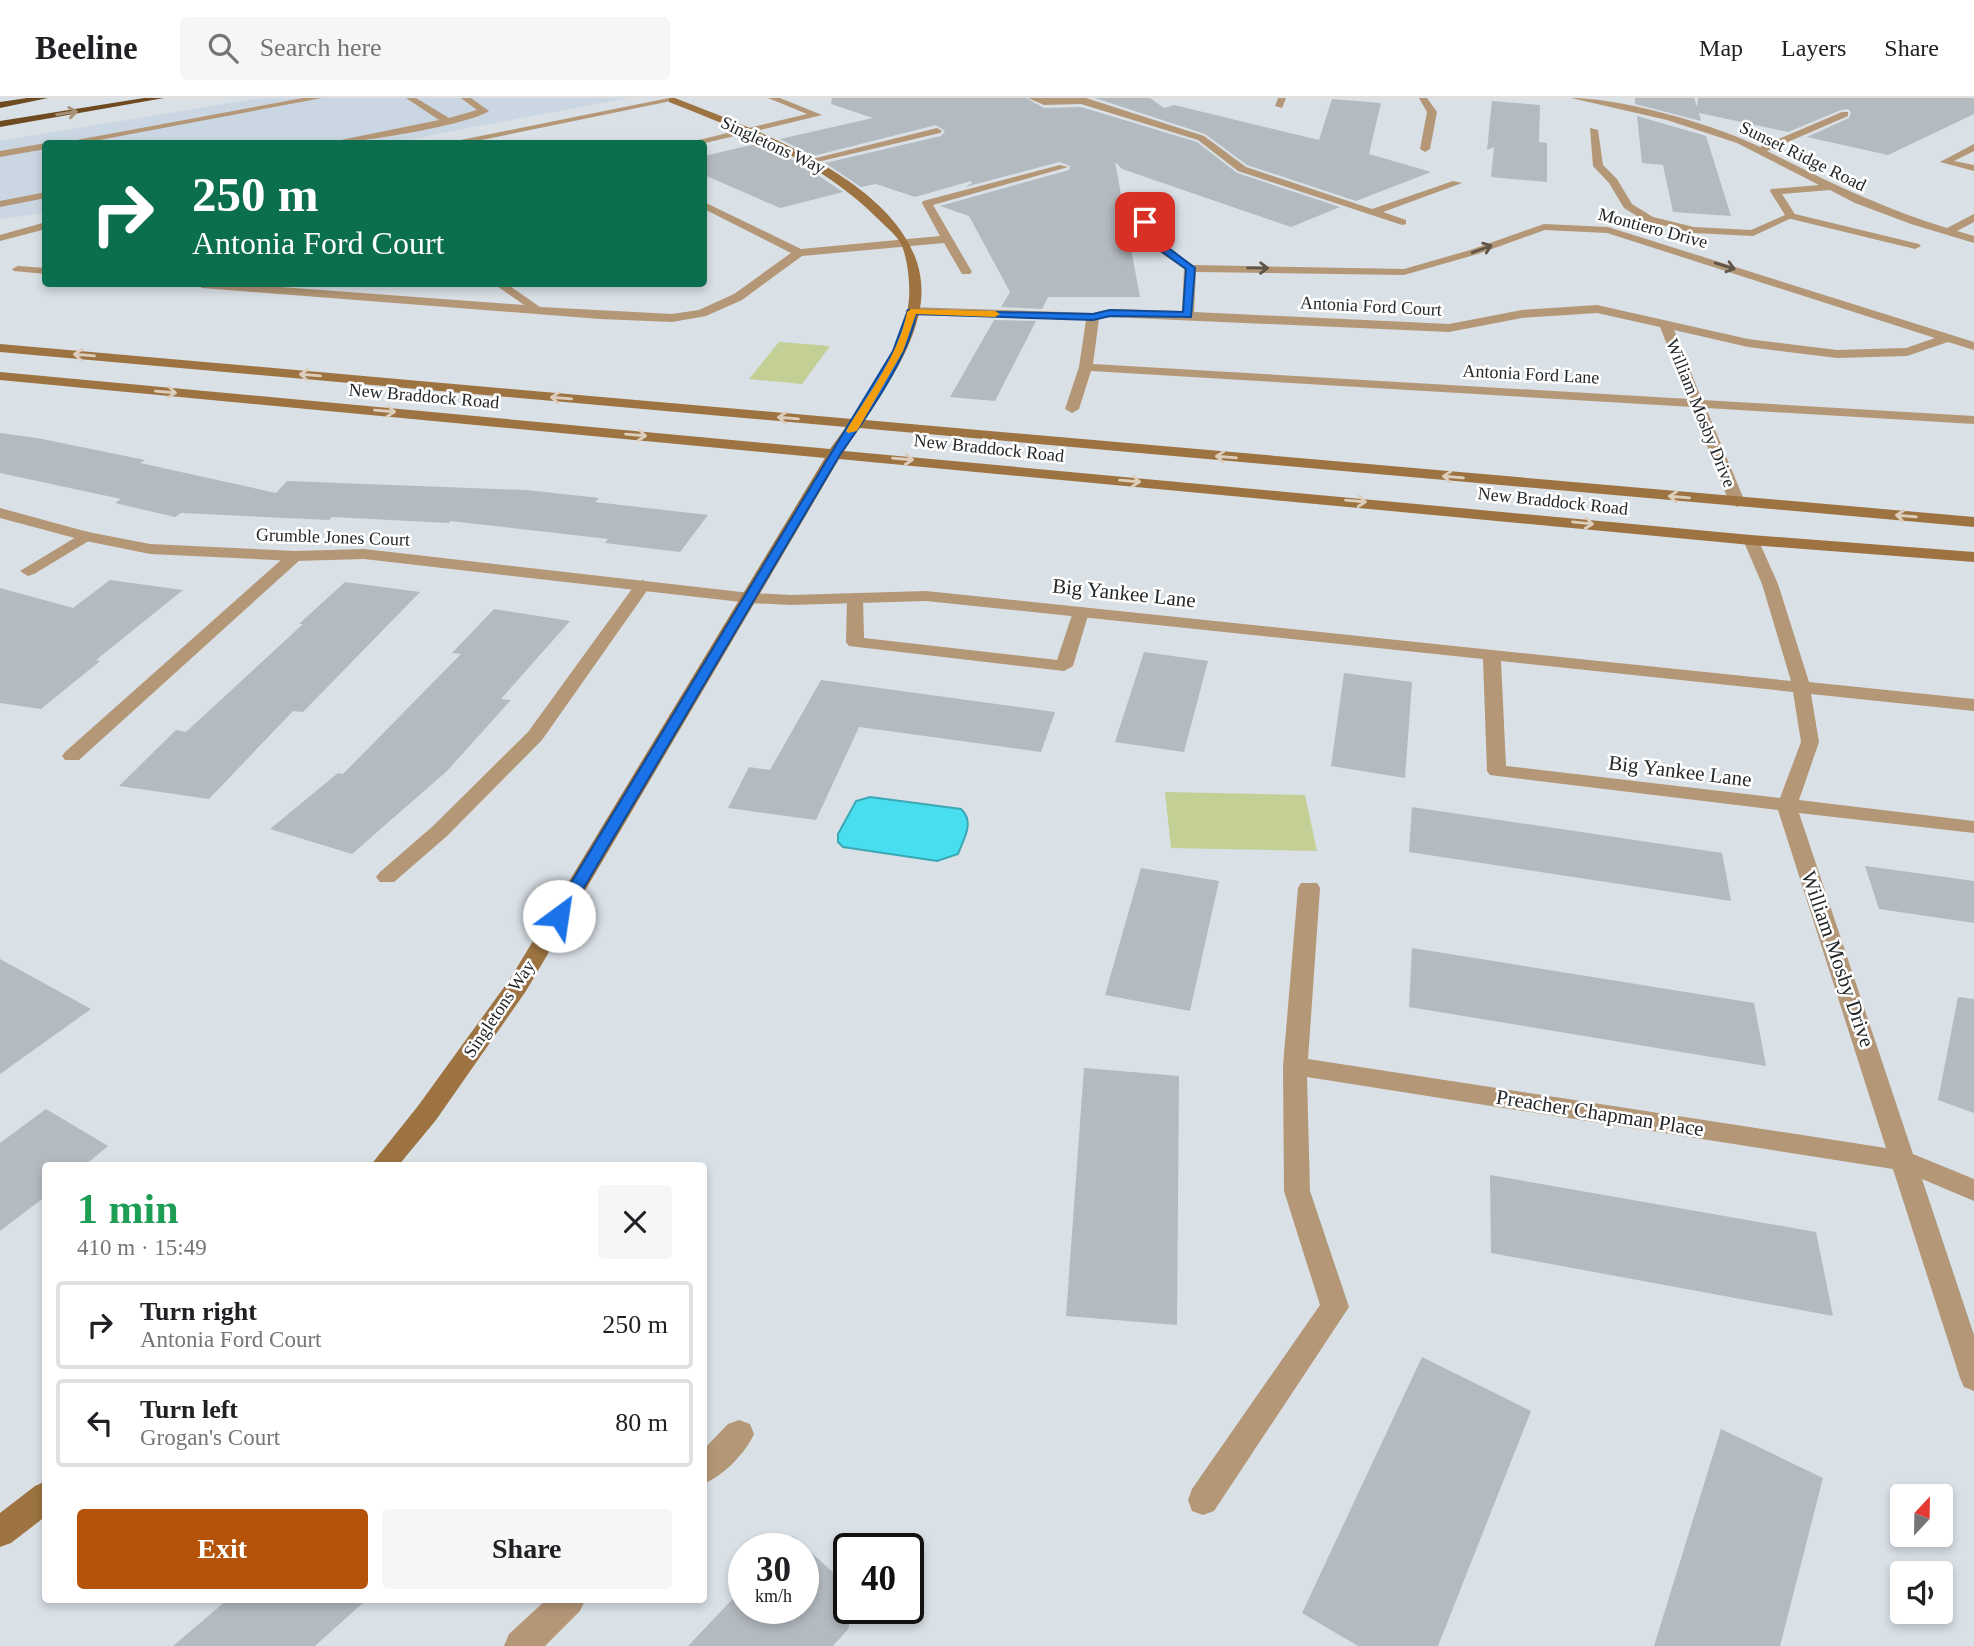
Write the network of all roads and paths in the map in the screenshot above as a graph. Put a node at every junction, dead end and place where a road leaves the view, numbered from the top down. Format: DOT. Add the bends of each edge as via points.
graph roads {
  1 [pos="44,98"];
  2 [pos="160,98"];
  3 [pos="318,98"];
  4 [pos="410,98"];
  5 [pos="485,98"];
  6 [pos="772,98"];
  7 [pos="1032,98"];
  8 [pos="1423,98"];
  9 [pos="1576,98"];
  10 [pos="468,99"];
  11 [pos="674,99"];
  12 [pos="1082,99"];
  13 [pos="0,105"];
  14 [pos="1845,114"];
  15 [pos="448,121"];
  16 [pos="0,124"];
  17 [pos="1593,130"];
  18 [pos="748,131"];
  19 [pos="937,131"];
  20 [pos="127,132"];
  21 [pos="82,140"];
  22 [pos="137,140"];
  23 [pos="346,140"];
  24 [pos="465,140"];
  25 [pos="705,140"];
  26 [pos="42,147"];
  27 [pos="1974,147"];
  28 [pos="1425,149"];
  29 [pos="1761,150"];
  30 [pos="0,154"];
  31 [pos="813,160"];
  32 [pos="1063,167"];
  33 [pos="1974,168"];
  34 [pos="1457,183"];
  35 [pos="1831,187"];
  36 [pos="42,196"];
  37 [pos="1130,203"];
  38 [pos="0,204"];
  39 [pos="707,207"];
  40 [pos="1373,212"];
  41 [pos="1791,216"];
  42 [pos="1974,217"];
  43 [pos="1402,222"];
  44 [pos="42,226"];
  45 [pos="1947,233"];
  46 [pos="0,238"];
  47 [pos="950,239"];
  48 [pos="1974,240"];
  49 [pos="906,243"];
  50 [pos="1915,246"];
  51 [pos="799,253"];
  52 [pos="1190,268"];
  53 [pos="18,269"];
  54 [pos="42,271"];
  55 [pos="967,272"];
  56 [pos="242,287"];
  57 [pos="503,287"];
  58 [pos="535,309"];
  59 [pos="911,312"];
  60 [pos="1188,315"];
  61 [pos="1093,317"];
  62 [pos="1665,324"];
  63 [pos="1947,338"];
  64 [pos="1974,346"];
  65 [pos="0,348"];
  66 [pos="1086,368"];
  67 [pos="0,376"];
  68 [pos="1698,403"];
  69 [pos="1072,410"];
  70 [pos="1974,420"];
  71 [pos="856,424"];
  72 [pos="835,453"];
  73 [pos="1737,502"];
  74 [pos="0,513"];
  75 [pos="1974,522"];
  76 [pos="86,537"];
  77 [pos="1751,540"];
  78 [pos="295,556"];
  79 [pos="1974,557"];
  80 [pos="28,571"];
  81 [pos="643,585"];
  82 [pos="750,597"];
  83 [pos="855,598"];
  84 [pos="1081,612"];
  85 [pos="1492,654"];
  86 [pos="1801,685"];
  87 [pos="1974,705"];
  88 [pos="72,756"];
  89 [pos="1787,807"];
  90 [pos="1974,827"];
  91 [pos="387,877"];
  92 [pos="1309,888"];
  93 [pos="1295,1066"];
  94 [pos="1905,1161"];
  95 [pos="386,1162"];
  96 [pos="1974,1190"];
  97 [pos="1974,1378"];
  98 [pos="739,1434"];
  99 [pos="707,1466"];
  100 [pos="42,1499"];
  101 [pos="1203,1500"];
  102 [pos="0,1532"];
  103 [pos="566,1603"];
  104 [pos="521,1646"];
  1 -- 13 [label="highway"];
  16 -- 2 [label="highway, one-way"];
  3 -- 20 [label="street"];
  4 -- 15 [label="street"];
  5 -- 10 [label="street"];
  6 -- 18 [label="street" via="817,115"];
  7 -- 12 [label="street" via="1044,102"];
  8 -- 28 [label="street" via="1432,112"];
  9 -- 29 [label="street, Sunset Ridge Road" via="1670,118"];
  10 -- 15 [label="street" via="484,111"];
  11 -- 18 [label="main road, Singletons Way"];
  11 -- 24 [label="street"];
  12 -- 40 [label="street" via="1201,138 1242,169"];
  14 -- 29 [label="street"];
  15 -- 23 [label="street"];
  17 -- 41 [label="street" via="1598,166 1628,206 1649,219 1694,230 1753,233"];
  18 -- 25 [label="street"];
  18 -- 31 [label="main road, Singletons Way"];
  19 -- 31 [label="street"];
  20 -- 21 [label="street"];
  20 -- 22 [label="street"];
  26 -- 30 [label="street"];
  27 -- 33 [label="street" via="1945,162"];
  29 -- 35 [label="street, Sunset Ridge Road"];
  31 -- 49 [label="main road, Singletons Way" via="863,195"];
  32 -- 47 [label="street" via="927,203"];
  34 -- 40 [label="street"];
  35 -- 41 [label="street" via="1775,191"];
  35 -- 45 [label="street, Sunset Ridge Road"];
  36 -- 38 [label="street"];
  37 -- 52 [label="street" via="1161,247"];
  39 -- 51 [label="street"];
  40 -- 43 [label="street"];
  41 -- 50 [label="street"];
  42 -- 45 [label="street"];
  44 -- 46 [label="street"];
  45 -- 48 [label="street, Sunset Ridge Road"];
  47 -- 49 [label="street"];
  47 -- 55 [label="street"];
  49 -- 51 [label="street"];
  49 -- 59 [label="main road, Singletons Way" via="914,286"];
  51 -- 58 [label="street" via="738,298 702,313 639,318"];
  52 -- 60 [label="street"];
  52 -- 63 [label="street, Montiero Drive, one-way" via="1404,272 1544,227 1608,230"];
  53 -- 54 [label="street"];
  56 -- 58 [label="street"];
  57 -- 58 [label="street"];
  59 -- 61 [label="street, Antonia Ford Court"];
  59 -- 71 [label="main road, Singletons Way" via="898,351"];
  60 -- 61 [label="street, Antonia Ford Court" via="1110,313"];
  60 -- 62 [label="street, Antonia Ford Court" via="1449,328 1522,314 1597,309"];
  61 -- 66 [label="street"];
  62 -- 63 [label="street, Antonia Ford Court" via="1748,343 1837,354 1907,352"];
  62 -- 68 [label="street, William Mosby Drive"];
  63 -- 64 [label="street, Montiero Drive"];
  71 -- 65 [label="main road, New Braddock Road, one-way"];
  66 -- 68 [label="street, Antonia Ford Lane"];
  66 -- 69 [label="street"];
  67 -- 72 [label="main road, New Braddock Road, one-way"];
  68 -- 70 [label="street, Antonia Ford Lane"];
  68 -- 73 [label="street, William Mosby Drive"];
  71 -- 72 [label="main road, Singletons Way"];
  73 -- 71 [label="main road, New Braddock Road, one-way"];
  72 -- 77 [label="main road, New Braddock Road, one-way"];
  72 -- 82 [label="main road, Singletons Way"];
  75 -- 73 [label="main road, New Braddock Road, one-way"];
  74 -- 76 [label="street, Grumble Jones Court"];
  76 -- 78 [label="street, Grumble Jones Court" via="150,549"];
  76 -- 80 [label="street"];
  77 -- 79 [label="main road, New Braddock Road"];
  77 -- 86 [label="street" via="1770,584"];
  78 -- 81 [label="street, Grumble Jones Court" via="364,554"];
  78 -- 88 [label="street"];
  81 -- 82 [label="street, Grumble Jones Court"];
  81 -- 91 [label="street" via="536,736"];
  82 -- 83 [label="street, Big Yankee Lane"];
  82 -- 95 [label="main road, Singletons Way" via="518,985"];
  83 -- 84 [label="street, Big Yankee Lane" via="926,596"];
  83 -- 84 [label="street" via="855,642 1064,666"];
  84 -- 85 [label="street, Big Yankee Lane"];
  85 -- 86 [label="street, Big Yankee Lane"];
  85 -- 89 [label="street, Big Yankee Lane" via="1497,771"];
  86 -- 87 [label="street, Big Yankee Lane"];
  86 -- 89 [label="street" via="1810,742"];
  89 -- 90 [label="street, Big Yankee Lane"];
  89 -- 94 [label="street, William Mosby Drive"];
  92 -- 93 [label="street"];
  93 -- 94 [label="street, Preacher Chapman Place"];
  93 -- 101 [label="street" via="1297,1191 1335,1307"];
  94 -- 96 [label="street, Preacher Chapman Place"];
  94 -- 97 [label="street, William Mosby Drive"];
  98 -- 99 [label="street"];
  100 -- 102 [label="main road"];
  103 -- 104 [label="street"];
}
